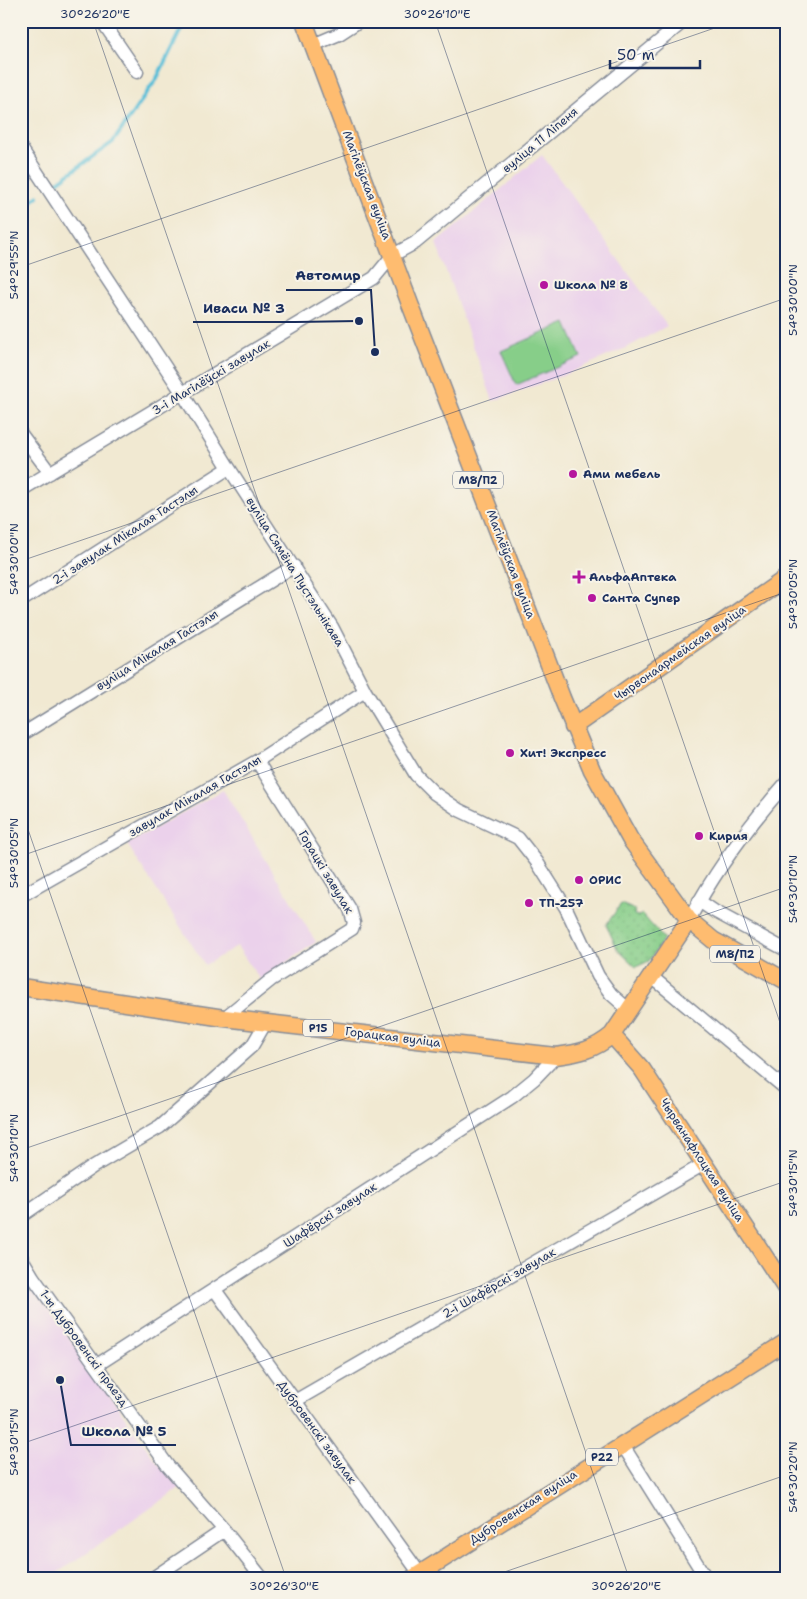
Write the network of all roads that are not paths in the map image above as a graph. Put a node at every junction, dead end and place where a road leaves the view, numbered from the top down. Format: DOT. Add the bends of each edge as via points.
graph roads {
  1 [pos="102,21"];
  2 [pos="304,21"];
  3 [pos="359,21"];
  4 [pos="684,21"];
  5 [pos="314,46"];
  6 [pos="137,72"];
  7 [pos="21,148"];
  8 [pos="393,255"];
  9 [pos="183,394"];
  10 [pos="21,434"];
  11 [pos="229,468"];
  12 [pos="50,473"];
  13 [pos="21,490"];
  14 [pos="294,566"];
  15 [pos="786,578"];
  16 [pos="21,601"];
  17 [pos="364,691"];
  18 [pos="573,727"];
  19 [pos="21,735"];
  20 [pos="257,761"];
  21 [pos="786,783"];
  22 [pos="21,894"];
  23 [pos="699,901"];
  24 [pos="689,920"];
  25 [pos="786,950"];
  26 [pos="652,977"];
  27 [pos="786,981"];
  28 [pos="21,987"];
  29 [pos="629,1010"];
  30 [pos="224,1018"];
  31 [pos="266,1022"];
  32 [pos="612,1035"];
  33 [pos="556,1056"];
  34 [pos="786,1089"];
  35 [pos="704,1164"];
  36 [pos="21,1216"];
  37 [pos="21,1257"];
  38 [pos="786,1289"];
  39 [pos="215,1290"];
  40 [pos="786,1342"];
  41 [pos="96,1365"];
  42 [pos="294,1401"];
  43 [pos="622,1444"];
  44 [pos="224,1530"];
  45 [pos="419,1576"];
  46 [pos="154,1578"];
  47 [pos="262,1578"];
  48 [pos="706,1578"];
  1 -- 6 [label="street"];
  2 -- 5 [label="main road, Магілёўская вуліца / М8/П2"];
  3 -- 5 [label="street"];
  4 -- 8 [label="street, вуліца 11 Ліпеня" via="415,243"];
  5 -- 8 [label="main road, Магілёўская вуліца / М8/П2"];
  7 -- 9 [label="street, вуліца Сямёна Пустэльнікава"];
  8 -- 9 [label="street, 3-і Магілёўскі завулак" via="374,278"];
  8 -- 18 [label="main road, Магілёўская вуліца / М8/П2"];
  9 -- 11 [label="street, вуліца Сямёна Пустэльнікава"];
  9 -- 12 [label="street, 3-і Магілёўскі завулак"];
  10 -- 12 [label="street"];
  11 -- 14 [label="street, вуліца Сямёна Пустэльнікава"];
  11 -- 16 [label="street, 2-і завулак Мікалая Гастэлы"];
  12 -- 13 [label="street, 3-і Магілёўскі завулак"];
  14 -- 17 [label="street, вуліца Сямёна Пустэльнікава" via="332,627"];
  14 -- 19 [label="street, вуліца Мікалая Гастэлы"];
  15 -- 18 [label="main road, Чырвонаармейская вуліца"];
  17 -- 20 [label="street, завулак Мікалая Гастэлы"];
  17 -- 29 [label="street, вуліца Сямёна Пустэльнікава" via="416,774 434,793 459,810 518,838 566,908 598,976 611,994"];
  18 -- 24 [label="main road, Магілёўская вуліца / М8/П2" via="592,770 630,839"];
  20 -- 22 [label="street, завулак Мікалая Гастэлы"];
  20 -- 30 [label="street, Горацкі завулак" via="350,908 354,923 352,929 271,980"];
  21 -- 23 [label="street" via="742,838"];
  23 -- 24 [label="street"];
  23 -- 25 [label="street"];
  24 -- 26 [label="main road, Р15"];
  24 -- 27 [label="main road, М8/П2" via="713,940"];
  26 -- 29 [label="main road, Р15"];
  26 -- 34 [label="street"];
  28 -- 30 [label="main road, Горацкая вуліца / Р15"];
  29 -- 32 [label="main road, Р15"];
  30 -- 31 [label="main road, Горацкая вуліца / Р15"];
  31 -- 33 [label="main road, Горацкая вуліца / Р15"];
  31 -- 36 [label="street" via="252,1046 160,1127 94,1166"];
  32 -- 33 [label="main road, Горацкая вуліца / Р15" via="600,1045"];
  32 -- 35 [label="main road, Чырванафлоцкая вуліца" via="642,1069"];
  33 -- 39 [label="street, Шафёрскі завулак" via="512,1097"];
  35 -- 38 [label="main road, Чырванафлоцкая вуліца"];
  35 -- 42 [label="street, 2-і Шафёрскі завулак"];
  37 -- 41 [label="street, 1-ы Дубровенскі праезд"];
  39 -- 41 [label="street, Шафёрскі завулак"];
  39 -- 42 [label="street, Дубровенскі завулак"];
  40 -- 43 [label="main road, Дубровенская вуліца / Р22"];
  41 -- 44 [label="street, 1-ы Дубровенскі праезд" via="168,1466"];
  42 -- 45 [label="street, Дубровенскі завулак"];
  43 -- 45 [label="main road, Дубровенская вуліца / Р22"];
  43 -- 48 [label="street"];
  44 -- 46 [label="street"];
  44 -- 47 [label="street, 1-ы Дубровенскі праезд"];
}
